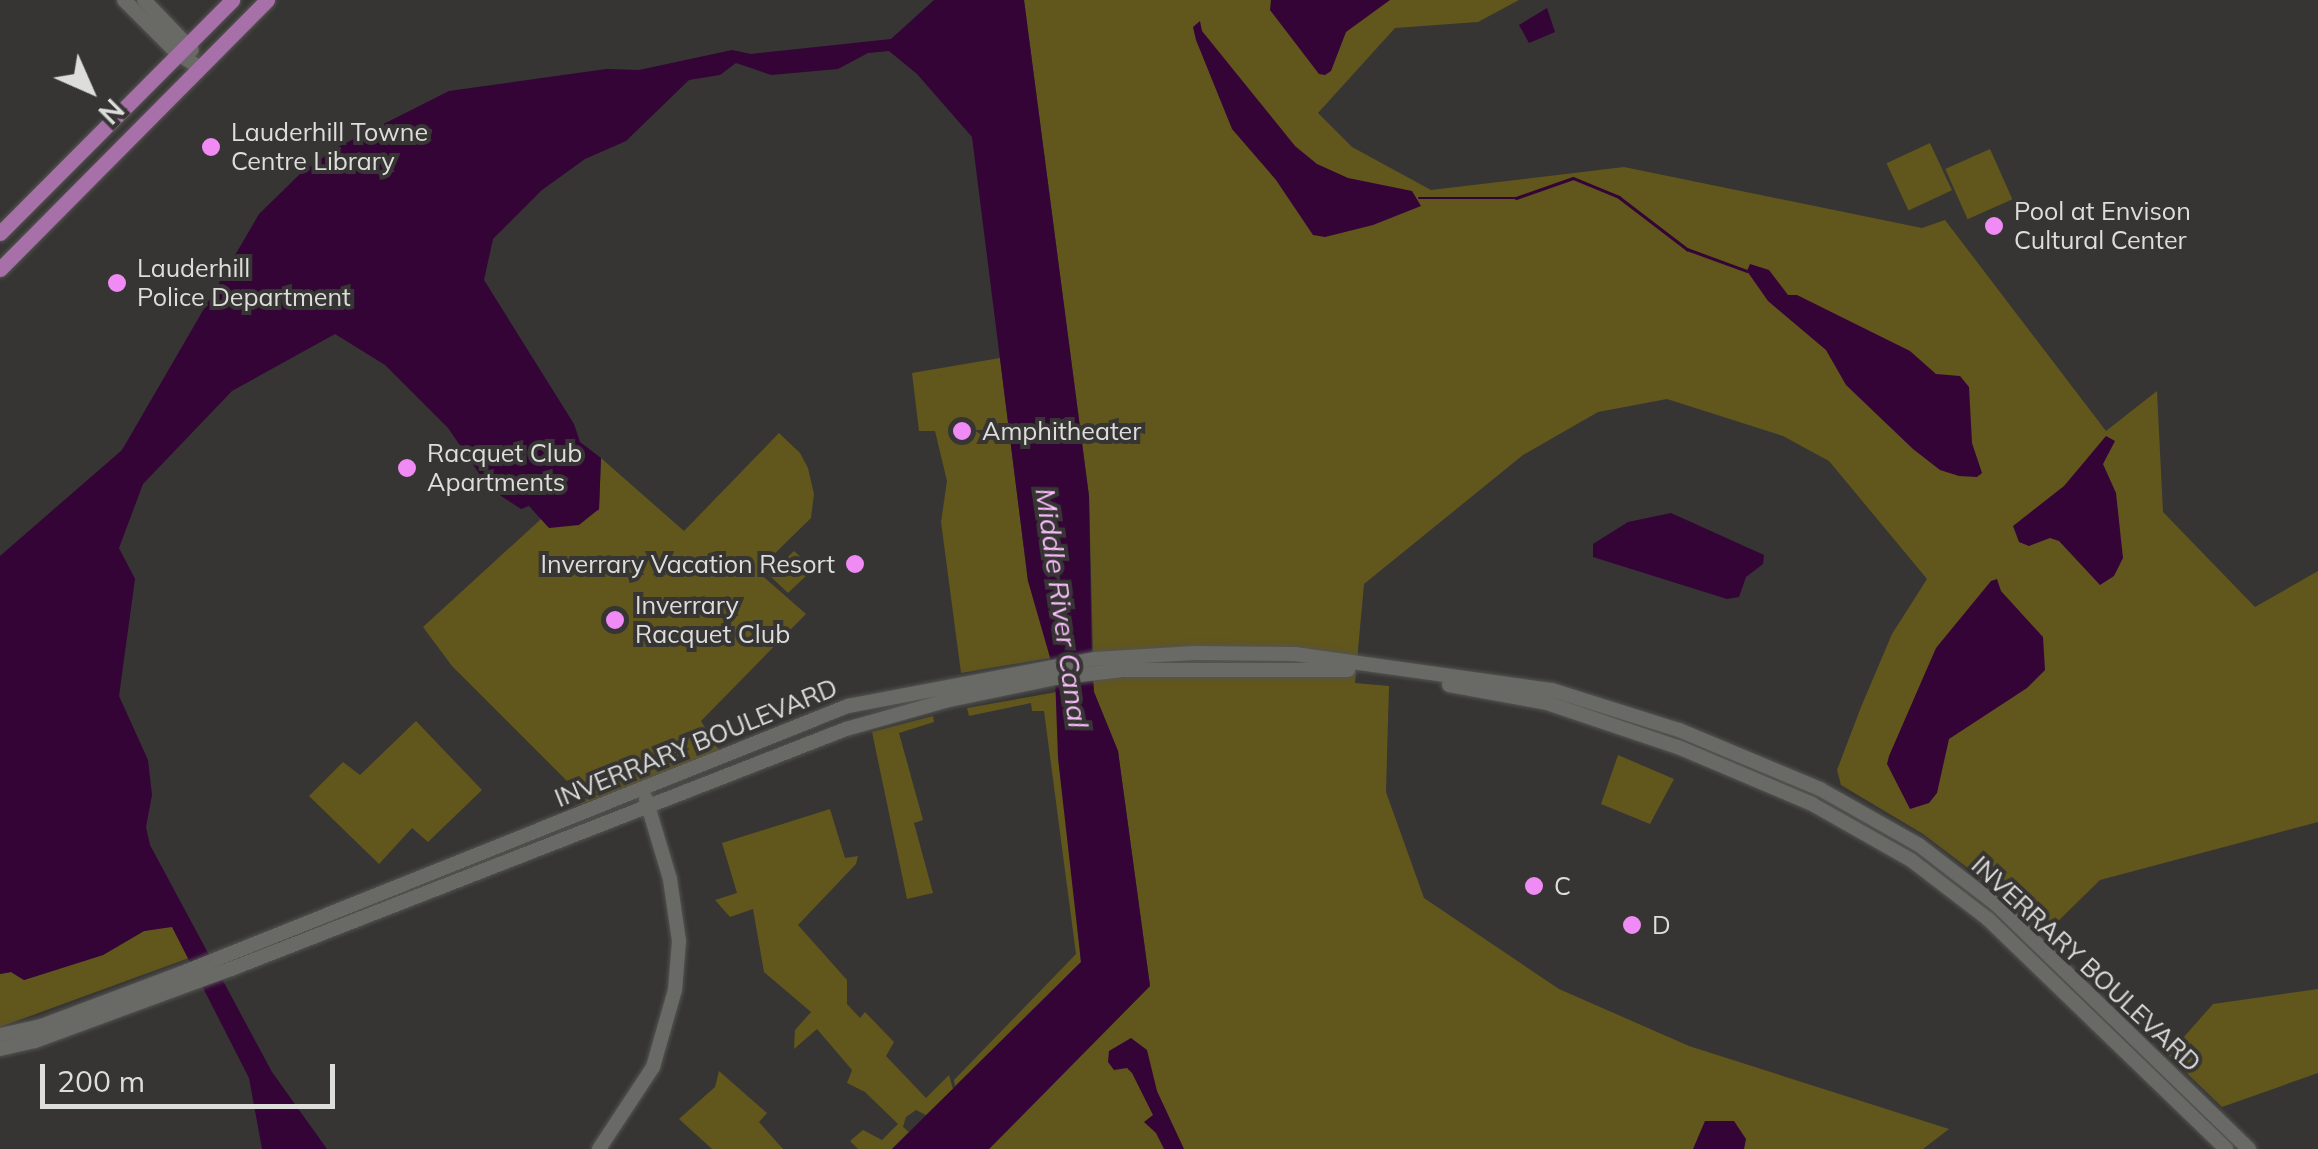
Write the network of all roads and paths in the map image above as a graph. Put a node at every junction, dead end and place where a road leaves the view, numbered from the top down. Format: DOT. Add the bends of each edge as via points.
graph roads {
  1 [pos="124,0"];
  2 [pos="144,0"];
  3 [pos="232,0"];
  4 [pos="267,0"];
  5 [pos="183,49"];
  6 [pos="200,68"];
  7 [pos="0,232"];
  8 [pos="0,268"];
  9 [pos="1095,666"];
  10 [pos="1053,671"];
  11 [pos="645,797"];
  12 [pos="0,1035"];
  13 [pos="0,1050"];
  14 [pos="599,1149"];
  15 [pos="2226,1149"];
  16 [pos="2250,1149"];
  1 -- 5 [label="street"];
  2 -- 5 [label="street"];
  3 -- 5 [label="main road"];
  4 -- 6 [label="main road"];
  5 -- 6 [label="street"];
  5 -- 7 [label="main road"];
  6 -- 8 [label="main road"];
  9 -- 10 [label="street, INVERRARY BOULEVARD"];
  9 -- 15 [label="street, INVERRARY BOULEVARD" via="1378,673 1547,703 1678,747 1812,804 1910,860 1988,919"];
  9 -- 16 [label="street, INVERRARY BOULEVARD" via="1194,652 1295,654 1552,690 1679,730 1800,780 1919,845 1998,905"];
  10 -- 11 [label="street, INVERRARY BOULEVARD" via="846,729"];
  10 -- 11 [label="street, INVERRARY BOULEVARD" via="848,706"];
  11 -- 12 [label="street, INVERRARY BOULEVARD" via="40,1026"];
  11 -- 13 [label="street, INVERRARY BOULEVARD" via="231,969"];
  11 -- 14 [label="street" via="672,894 679,941 675,990 653,1066"];
}
